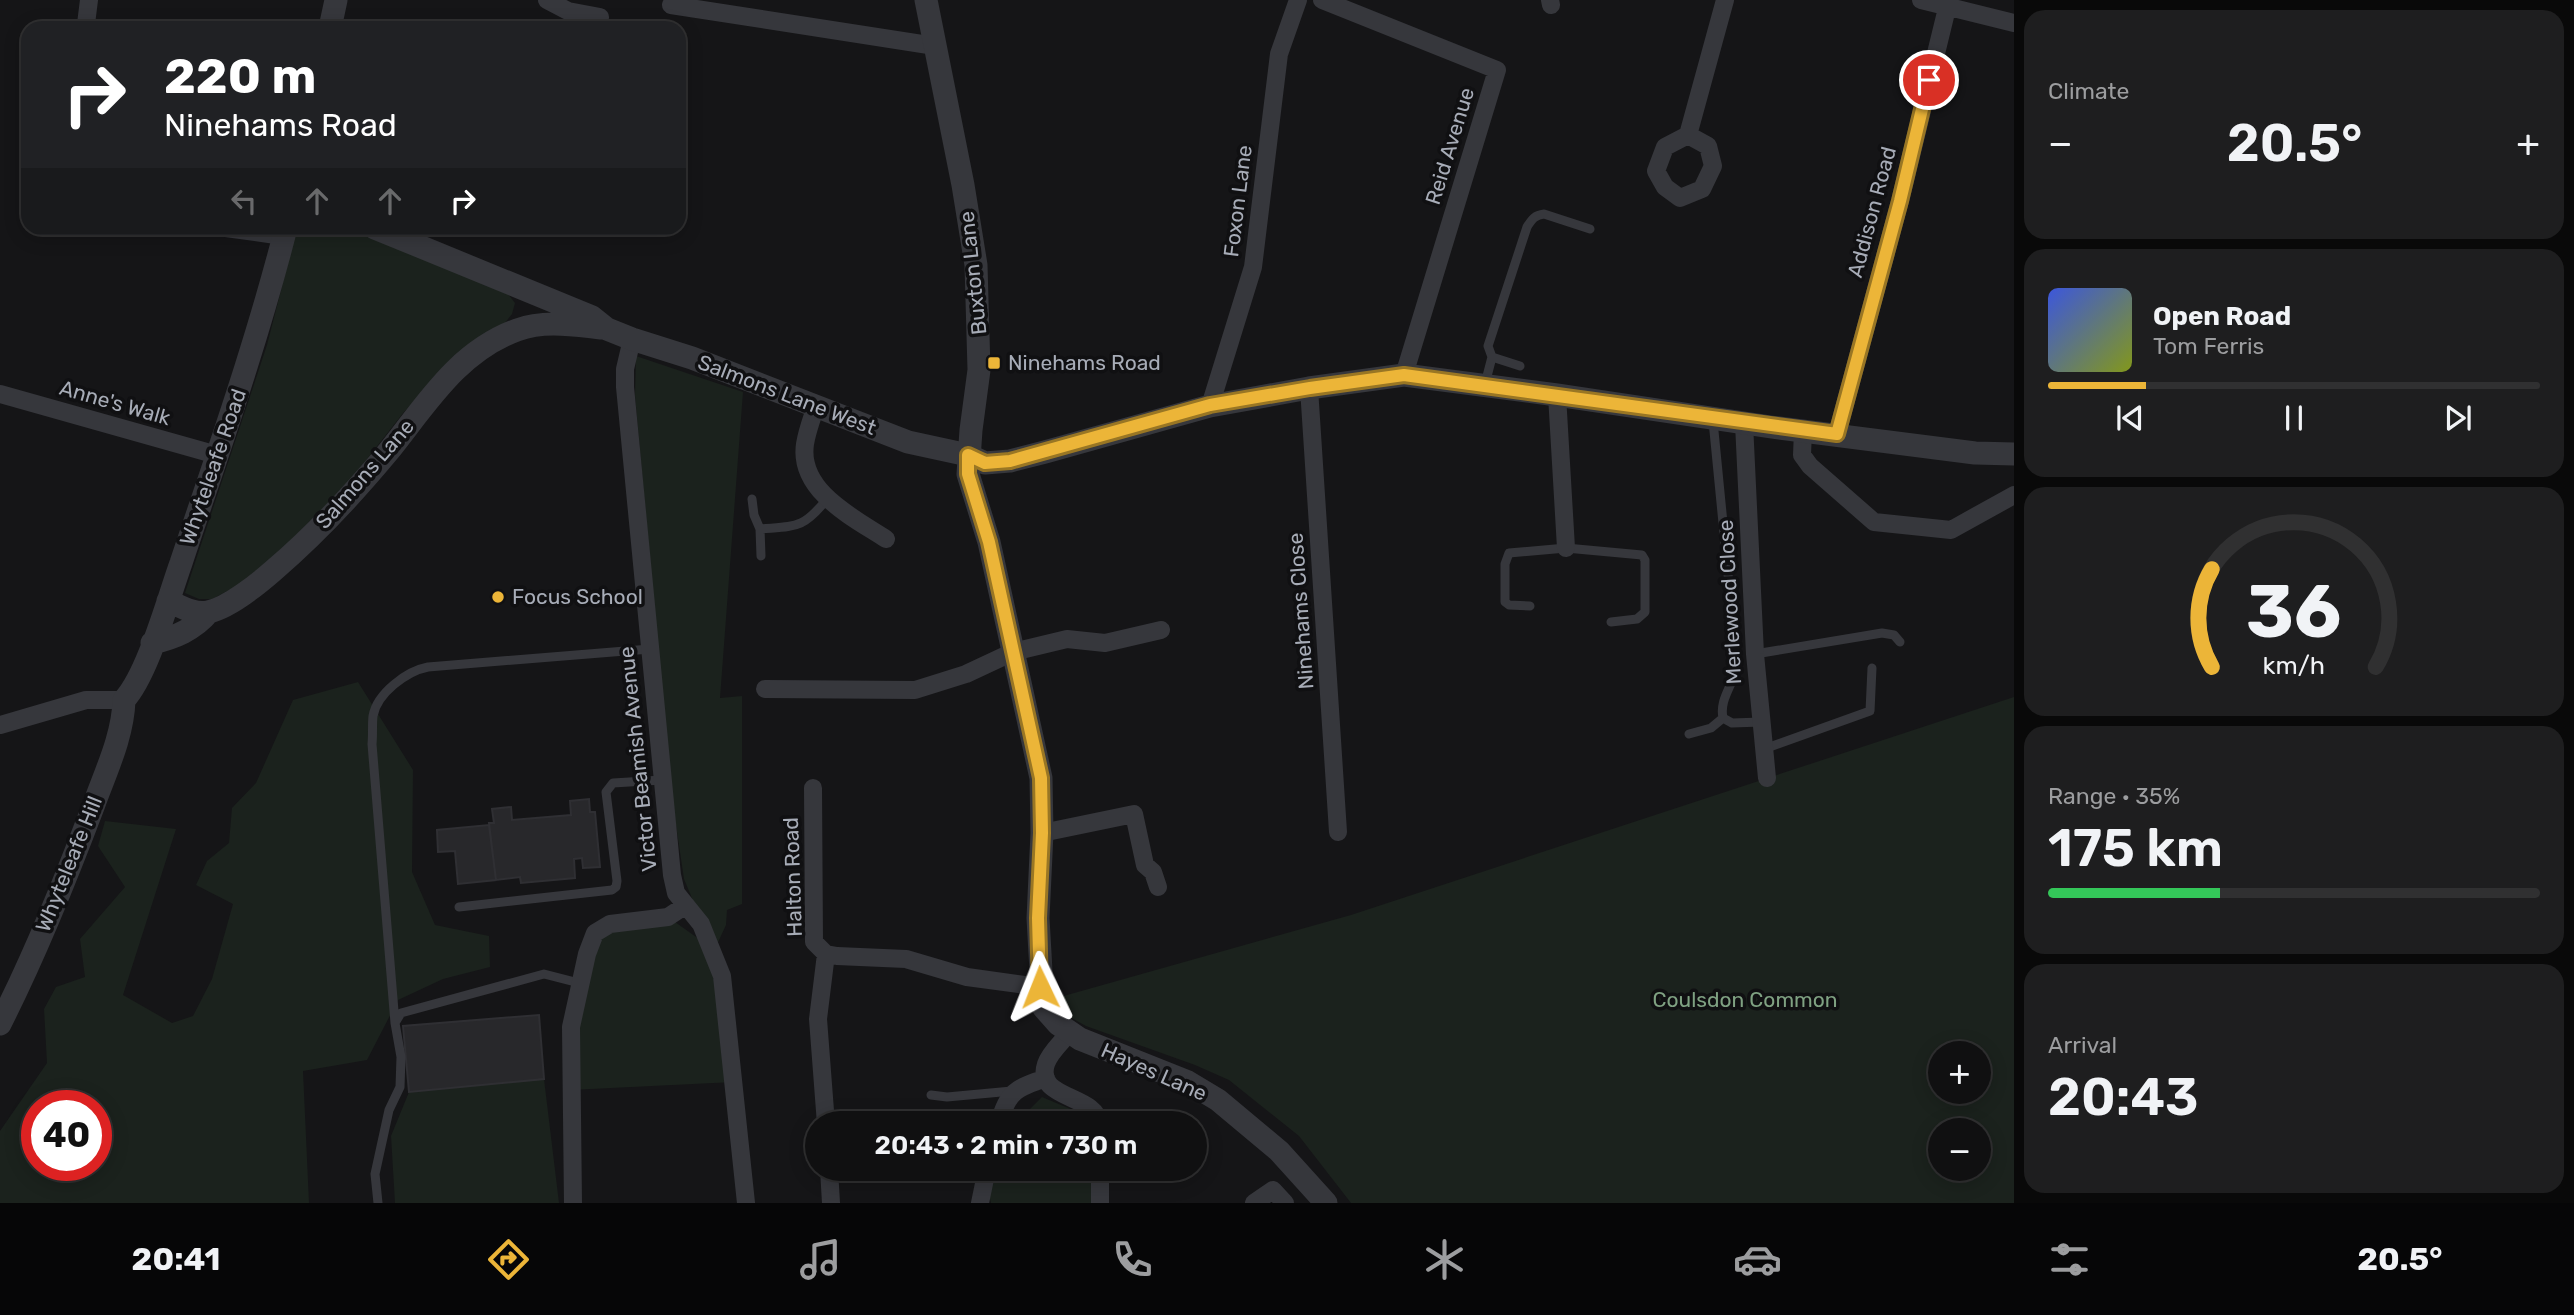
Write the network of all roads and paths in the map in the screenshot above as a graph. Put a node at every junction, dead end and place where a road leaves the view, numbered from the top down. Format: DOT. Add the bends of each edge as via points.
graph roads {
  1 [pos="89,0"];
  2 [pos="336,0"];
  3 [pos="547,0"];
  4 [pos="926,0"];
  5 [pos="1298,0"];
  6 [pos="1322,0"];
  7 [pos="1725,0"];
  8 [pos="1921,0"];
  9 [pos="1948,4"];
  10 [pos="671,5"];
  11 [pos="600,17"];
  12 [pos="86,21"];
  13 [pos="332,21"];
  14 [pos="2014,23"];
  15 [pos="935,46"];
  16 [pos="1688,135"];
  17 [pos="1590,229"];
  18 [pos="283,235"];
  19 [pos="392,235"];
  20 [pos="520,289"];
  21 [pos="607,329"];
  22 [pos="516,330"];
  23 [pos="632,339"];
  24 [pos="1492,357"];
  25 [pos="1520,366"];
  26 [pos="1404,375"];
  27 [pos="1485,385"];
  28 [pos="1310,388"];
  29 [pos="0,394"];
  30 [pos="1557,394"];
  31 [pos="1210,405"];
  32 [pos="816,406"];
  33 [pos="1713,418"];
  34 [pos="1744,423"];
  35 [pos="1803,430"];
  36 [pos="1837,434"];
  37 [pos="2014,454"];
  38 [pos="217,455"];
  39 [pos="968,455"];
  40 [pos="2014,495"];
  41 [pos="752,499"];
  42 [pos="827,499"];
  43 [pos="760,529"];
  44 [pos="886,540"];
  45 [pos="1566,548"];
  46 [pos="761,556"];
  47 [pos="168,601"];
  48 [pos="1530,606"];
  49 [pos="209,612"];
  50 [pos="1611,622"];
  51 [pos="1161,630"];
  52 [pos="1900,642"];
  53 [pos="152,643"];
  54 [pos="650,649"];
  55 [pos="1013,652"];
  56 [pos="1755,654"];
  57 [pos="1872,668"];
  58 [pos="765,689"];
  59 [pos="124,700"];
  60 [pos="1723,718"];
  61 [pos="1761,722"];
  62 [pos="0,725"];
  63 [pos="1689,734"];
  64 [pos="1764,749"];
  65 [pos="1767,778"];
  66 [pos="662,780"];
  67 [pos="813,788"];
  68 [pos="1338,832"];
  69 [pos="1042,833"];
  70 [pos="1157,887"];
  71 [pos="686,905"];
  72 [pos="459,907"];
  73 [pos="826,954"];
  74 [pos="579,983"];
  75 [pos="1040,987"];
  76 [pos="395,1023"];
  77 [pos="0,1024"];
  78 [pos="1069,1033"];
  79 [pos="1046,1077"];
  80 [pos="1014,1091"];
  81 [pos="931,1094"];
  82 [pos="825,1111"];
  83 [pos="1002,1111"];
  84 [pos="1094,1111"];
  85 [pos="830,1181"];
  86 [pos="985,1181"];
  87 [pos="1100,1181"];
  88 [pos="378,1203"];
  89 [pos="573,1203"];
  90 [pos="746,1203"];
  91 [pos="831,1203"];
  92 [pos="980,1203"];
  93 [pos="1100,1203"];
  94 [pos="1254,1203"];
  95 [pos="1285,1203"];
  96 [pos="1326,1203"];
  1 -- 12 [label="street"];
  2 -- 13 [label="street"];
  3 -- 11 [label="street" via="568,11"];
  4 -- 15 [label="street, Buxton Lane"];
  5 -- 31 [label="street, Foxon Lane" via="1279,54 1253,267"];
  6 -- 26 [label="street, Reid Avenue" via="1497,70"];
  7 -- 16 [label="street"];
  8 -- 9 [label="street"];
  9 -- 14 [label="street"];
  9 -- 36 [label="street, Addison Road"];
  10 -- 15 [label="street"];
  15 -- 39 [label="street, Buxton Lane" via="976,265 979,370"];
  17 -- 24 [label="lane" via="1544,214 1532,220 1488,346"];
  18 -- 38 [label="street, Whyteleafe Road" via="260,325"];
  19 -- 20 [label="street, Salmons Lane West"];
  20 -- 21 [label="street, Salmons Lane West" via="592,317"];
  20 -- 22 [label="street" via="523,314"];
  21 -- 22 [label="street, Salmons Lane West" via="540,324"];
  21 -- 23 [label="street, Salmons Lane West"];
  22 -- 49 [label="street, Salmons Lane" via="483,347 439,384 338,510 289,557 251,590"];
  23 -- 32 [label="street, Salmons Lane West"];
  23 -- 54 [label="street, Victor Beamish Avenue" via="625,387"];
  24 -- 25 [label="lane"];
  24 -- 27 [label="lane"];
  26 -- 27 [label="street"];
  26 -- 28 [label="street"];
  27 -- 30 [label="street"];
  28 -- 31 [label="street"];
  28 -- 68 [label="street, Ninehams Close"];
  29 -- 38 [label="street, Anne's Walk"];
  30 -- 33 [label="street"];
  30 -- 45 [label="street"];
  31 -- 39 [label="street" via="1010,461 985,463"];
  32 -- 39 [label="street, Salmons Lane West" via="908,442"];
  32 -- 42 [label="street" via="805,446 811,475"];
  33 -- 34 [label="street"];
  33 -- 60 [label="lane" via="1737,666 1721,707"];
  34 -- 35 [label="street"];
  34 -- 56 [label="street, Merlewood Close"];
  35 -- 36 [label="street"];
  35 -- 40 [label="street" via="1802,455 1810,466 1874,522 1951,530"];
  36 -- 37 [label="street"];
  38 -- 47 [label="street, Whyteleafe Road"];
  39 -- 55 [label="street, Buxton Lane" via="968,474 989,542"];
  41 -- 43 [label="lane"];
  42 -- 43 [label="lane" via="808,521"];
  42 -- 44 [label="street"];
  43 -- 46 [label="lane"];
  45 -- 48 [label="lane" via="1509,553 1505,602"];
  45 -- 50 [label="lane" via="1642,555 1645,612 1637,619"];
  47 -- 49 [label="street" via="197,613"];
  47 -- 53 [label="street, Whyteleafe Road"];
  49 -- 53 [label="street, Salmons Lane" via="198,625"];
  51 -- 55 [label="street" via="1105,643 1067,639"];
  52 -- 56 [label="lane" via="1894,635 1882,633"];
  53 -- 59 [label="street, Whyteleafe Road" via="133,690"];
  54 -- 66 [label="street, Victor Beamish Avenue"];
  54 -- 76 [label="lane" via="416,669 383,696 373,714 372,744"];
  55 -- 58 [label="street" via="966,674 915,690"];
  55 -- 69 [label="street, Buxton Lane" via="1041,778"];
  56 -- 61 [label="street, Merlewood Close"];
  57 -- 64 [label="lane" via="1870,711"];
  59 -- 62 [label="street" via="96,698"];
  59 -- 77 [label="street, Whyteleafe Hill" via="112,755 61,893"];
  60 -- 61 [label="lane" via="1731,723"];
  60 -- 63 [label="lane" via="1711,728"];
  61 -- 64 [label="street, Merlewood Close"];
  64 -- 65 [label="street, Merlewood Close"];
  66 -- 71 [label="street, Victor Beamish Avenue" via="671,875 676,893"];
  66 -- 72 [label="lane" via="613,783 606,792 617,881 612,890"];
  67 -- 73 [label="street, Halton Road" via="814,942"];
  69 -- 70 [label="street" via="1134,814 1145,865 1153,872"];
  69 -- 75 [label="street, Buxton Lane"];
  71 -- 74 [label="street" via="668,918 610,924 595,933"];
  71 -- 90 [label="street, Victor Beamish Avenue" via="701,924 722,976"];
  73 -- 75 [label="street, Halton Road" via="906,959 967,976"];
  73 -- 82 [label="street" via="818,1019"];
  74 -- 76 [label="lane" via="544,974 401,1013"];
  74 -- 89 [label="street" via="571,1027"];
  75 -- 78 [label="street, Buxton Lane" via="1042,1007"];
  76 -- 88 [label="lane" via="400,1087 389,1110 375,1174"];
  78 -- 79 [label="street" via="1046,1065"];
  78 -- 96 [label="street, Hayes Lane" via="1188,1082 1218,1100 1279,1151"];
  79 -- 80 [label="street"];
  79 -- 84 [label="street" via="1061,1094"];
  80 -- 81 [label="lane" via="947,1097"];
  80 -- 83 [label="street"];
  85 -- 91 [label="street"];
  86 -- 92 [label="street"];
  87 -- 93 [label="street"];
  94 -- 95 [label="street" via="1273,1190"];
}
